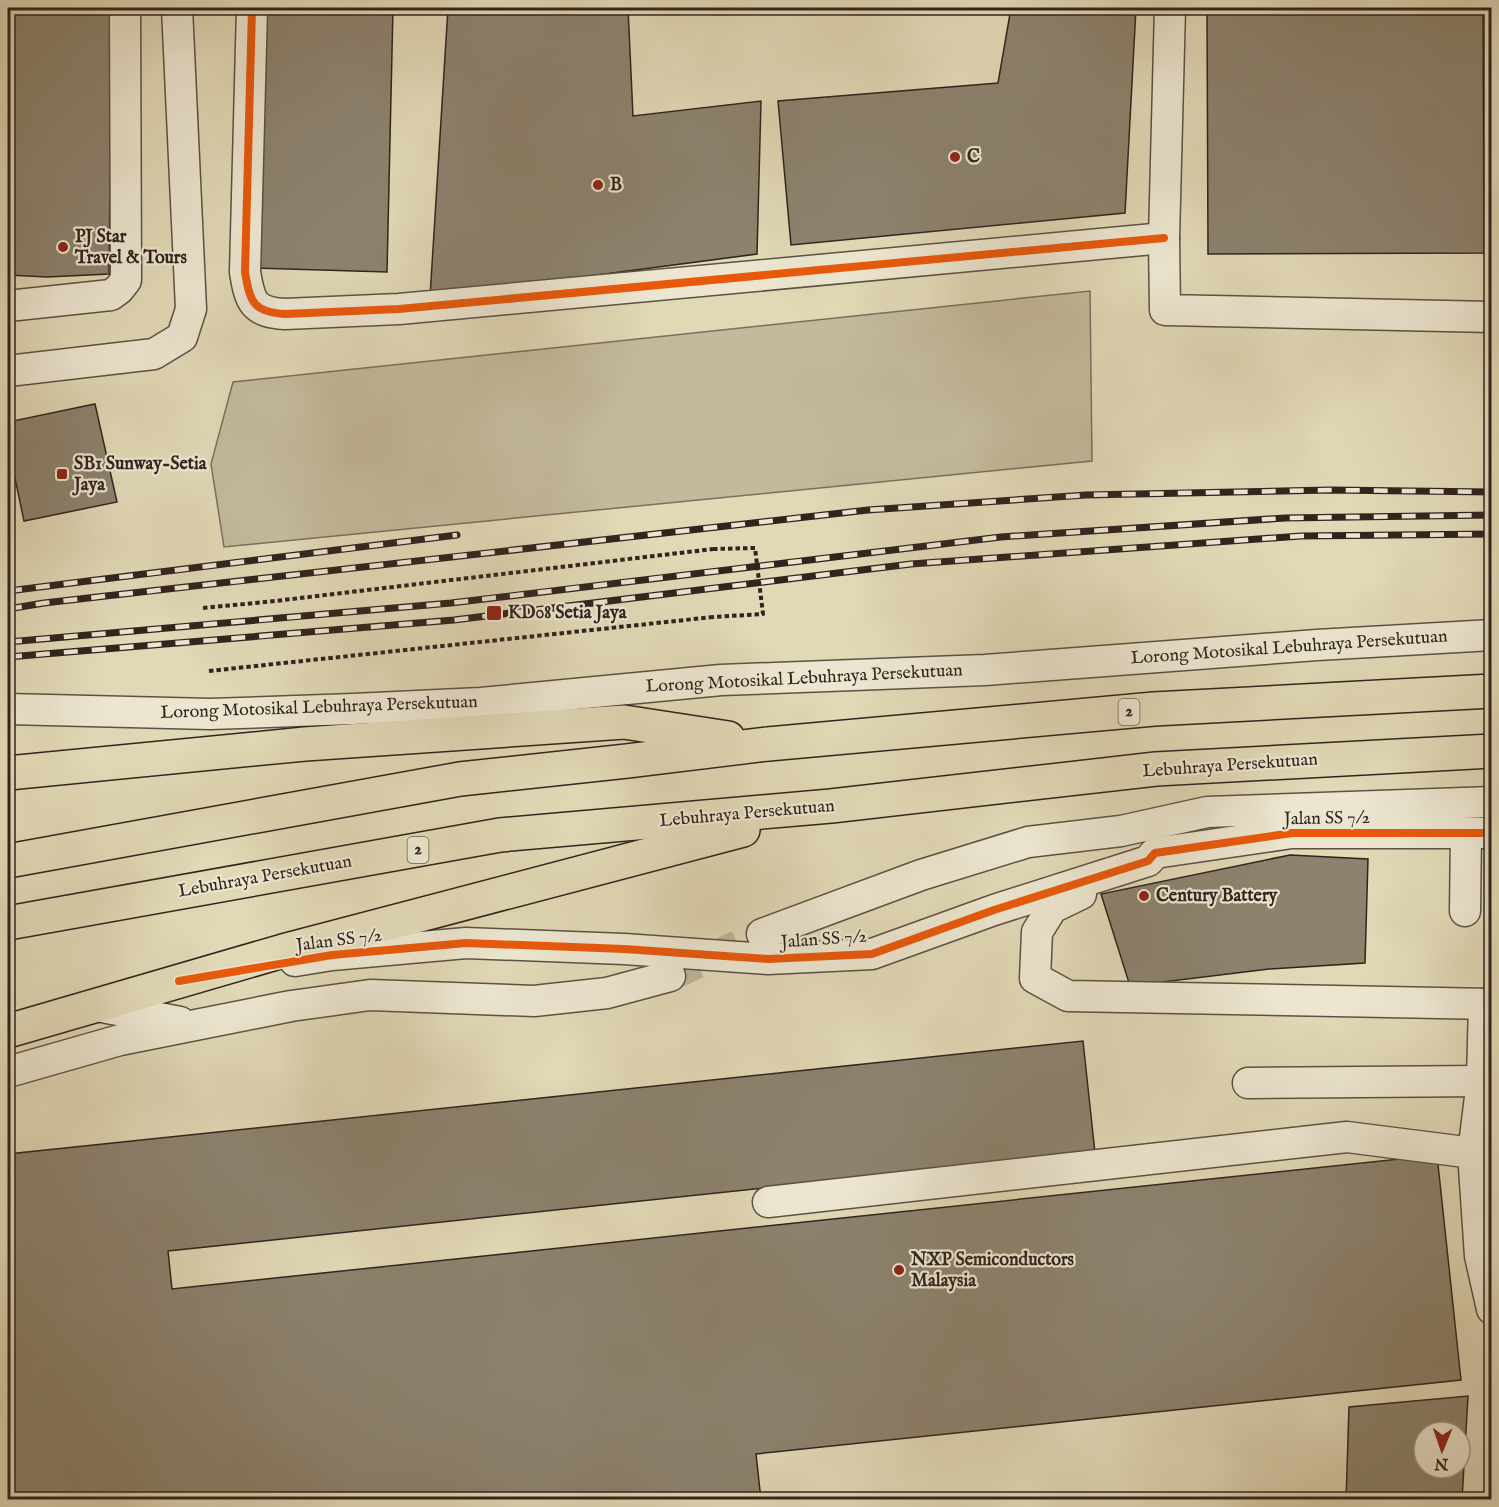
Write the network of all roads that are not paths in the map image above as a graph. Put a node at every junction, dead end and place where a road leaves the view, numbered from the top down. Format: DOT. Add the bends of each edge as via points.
graph roads {
  1 [pos="124,8"];
  2 [pos="177,8"];
  3 [pos="252,8"];
  4 [pos="1170,8"];
  5 [pos="1164,238"];
  6 [pos="8,306"];
  7 [pos="1491,317"];
  8 [pos="8,371"];
  9 [pos="1491,635"];
  10 [pos="1491,691"];
  11 [pos="8,709"];
  12 [pos="360,709"];
  13 [pos="305,744"];
  14 [pos="768,744"];
  15 [pos="1491,751"];
  16 [pos="8,773"];
  17 [pos="1491,802"];
  18 [pos="831,806"];
  19 [pos="1207,812"];
  20 [pos="1479,833"];
  21 [pos="1152,857"];
  22 [pos="8,861"];
  23 [pos="1465,911"];
  24 [pos="8,923"];
  25 [pos="762,934"];
  26 [pos="332,955"];
  27 [pos="670,976"];
  28 [pos="178,981"];
  29 [pos="1488,1004"];
  30 [pos="96,1005"];
  31 [pos="291,1006"];
  32 [pos="194,1025"];
  33 [pos="8,1031"];
  34 [pos="8,1072"];
  35 [pos="1482,1081"];
  36 [pos="1248,1083"];
  37 [pos="1473,1153"];
  38 [pos="768,1202"];
  39 [pos="1491,1309"];
  1 -- 6 [label="street" via="126,280 111,295"];
  2 -- 8 [label="street" via="191,309 182,338 154,354"];
  3 -- 5 [label="street" via="245,272 252,300 259,309 271,313 399,309"];
  4 -- 5 [label="street"];
  5 -- 7 [label="street" via="1165,310"];
  9 -- 12 [label="street, Lorong Motosikal Lebuhraya Persekutuan" via="985,670 721,680 481,703"];
  10 -- 14 [label="highway, 2" via="1154,709"];
  11 -- 12 [label="street, Lorong Motosikal Lebuhraya Persekutuan" via="210,714"];
  12 -- 13 [label="street"];
  13 -- 14 [label="highway" via="624,722"];
  13 -- 16 [label="highway"];
  14 -- 22 [label="highway, 2" via="460,779"];
  15 -- 18 [label="highway, Lebuhraya Persekutuan / 2" via="1156,769"];
  17 -- 19 [label="street"];
  18 -- 24 [label="highway, Lebuhraya Persekutuan / 2" via="500,835"];
  18 -- 28 [label="highway"];
  19 -- 21 [label="street"];
  19 -- 25 [label="street" via="1121,831 1029,842 921,875"];
  20 -- 21 [label="street, Jalan SS 7/2" via="1292,833"];
  20 -- 23 [label="street"];
  21 -- 26 [label="street, Jalan SS 7/2" via="872,954 768,959 624,948 466,944"];
  21 -- 29 [label="street" via="1052,908 1037,932 1035,978 1068,996"];
  26 -- 28 [label="street, Jalan SS 7/2"];
  26 -- 31 [label="street"];
  27 -- 31 [label="street" via="607,993 534,1001 370,995"];
  28 -- 30 [label="highway"];
  29 -- 35 [label="street"];
  30 -- 32 [label="street"];
  30 -- 33 [label="highway"];
  31 -- 32 [label="street"];
  32 -- 34 [label="street" via="120,1040"];
  35 -- 36 [label="street"];
  35 -- 37 [label="street"];
  37 -- 38 [label="street" via="1347,1137"];
  37 -- 39 [label="street" via="1480,1256"];
}
